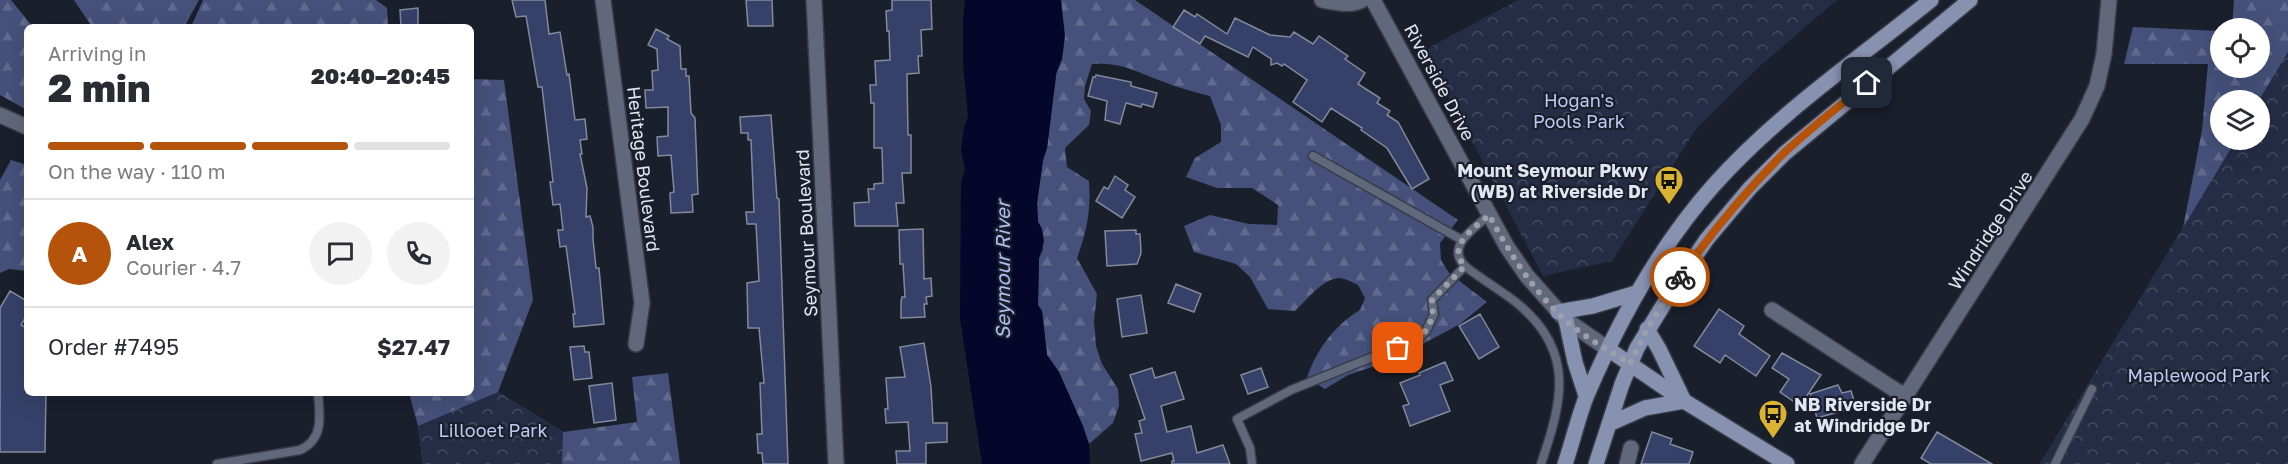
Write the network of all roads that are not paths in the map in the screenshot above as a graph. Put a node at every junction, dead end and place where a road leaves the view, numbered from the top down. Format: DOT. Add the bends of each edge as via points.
graph roads {
  1 [pos="603,0"];
  2 [pos="814,0"];
  3 [pos="1322,0"];
  4 [pos="1362,0"];
  5 [pos="1373,0"];
  6 [pos="1930,0"];
  7 [pos="1970,0"];
  8 [pos="2109,0"];
  9 [pos="0,115"];
  10 [pos="24,126"];
  11 [pos="1313,156"];
  12 [pos="1484,219"];
  13 [pos="1462,240"];
  14 [pos="1465,266"];
  15 [pos="1636,293"];
  16 [pos="1772,310"];
  17 [pos="1562,316"];
  18 [pos="1647,329"];
  19 [pos="636,344"];
  20 [pos="1608,349"];
  21 [pos="1630,364"];
  22 [pos="2091,389"];
  23 [pos="318,396"];
  24 [pos="1586,396"];
  25 [pos="1906,397"];
  26 [pos="1683,400"];
  27 [pos="1609,424"];
  28 [pos="1631,448"];
  29 [pos="217,464"];
  30 [pos="836,464"];
  31 [pos="1252,464"];
  32 [pos="1541,464"];
  33 [pos="1566,464"];
  34 [pos="1596,464"];
  35 [pos="1627,464"];
  36 [pos="1787,464"];
  37 [pos="1862,464"];
  38 [pos="2055,464"];
  1 -- 19 [label="street, Heritage Boulevard" via="642,303"];
  2 -- 30 [label="street, Seymour Boulevard"];
  3 -- 4 [label="street"];
  5 -- 12 [label="street, Riverside Drive"];
  6 -- 15 [label="main road" via="1754,144 1682,224"];
  7 -- 18 [label="main road" via="1785,153 1750,188 1707,239"];
  8 -- 25 [label="street, Windridge Drive" via="2097,86 2082,119"];
  9 -- 10 [label="street"];
  11 -- 13 [label="lane"];
  12 -- 13 [label="lane"];
  12 -- 17 [label="street, Riverside Drive"];
  13 -- 14 [label="lane" via="1458,254"];
  14 -- 31 [label="lane" via="1432,300 1434,314 1426,331 1411,345 1291,390 1237,419 1250,448"];
  14 -- 32 [label="lane" via="1525,311 1553,349 1560,382 1559,403"];
  15 -- 17 [label="main road"];
  15 -- 20 [label="main road"];
  16 -- 25 [label="street"];
  17 -- 20 [label="street, Riverside Drive"];
  17 -- 24 [label="main road"];
  18 -- 21 [label="main road"];
  18 -- 26 [label="main road"];
  20 -- 21 [label="main road, Riverside Drive"];
  20 -- 24 [label="main road"];
  21 -- 26 [label="main road, Riverside Drive"];
  21 -- 27 [label="main road"];
  22 -- 38 [label="lane"];
  23 -- 29 [label="lane" via="320,422 315,439 300,450"];
  24 -- 33 [label="main road"];
  25 -- 37 [label="street, Windridge Drive"];
  26 -- 27 [label="main road" via="1644,408"];
  26 -- 36 [label="main road, Riverside Drive"];
  27 -- 34 [label="main road"];
  28 -- 35 [label="street"];
}
